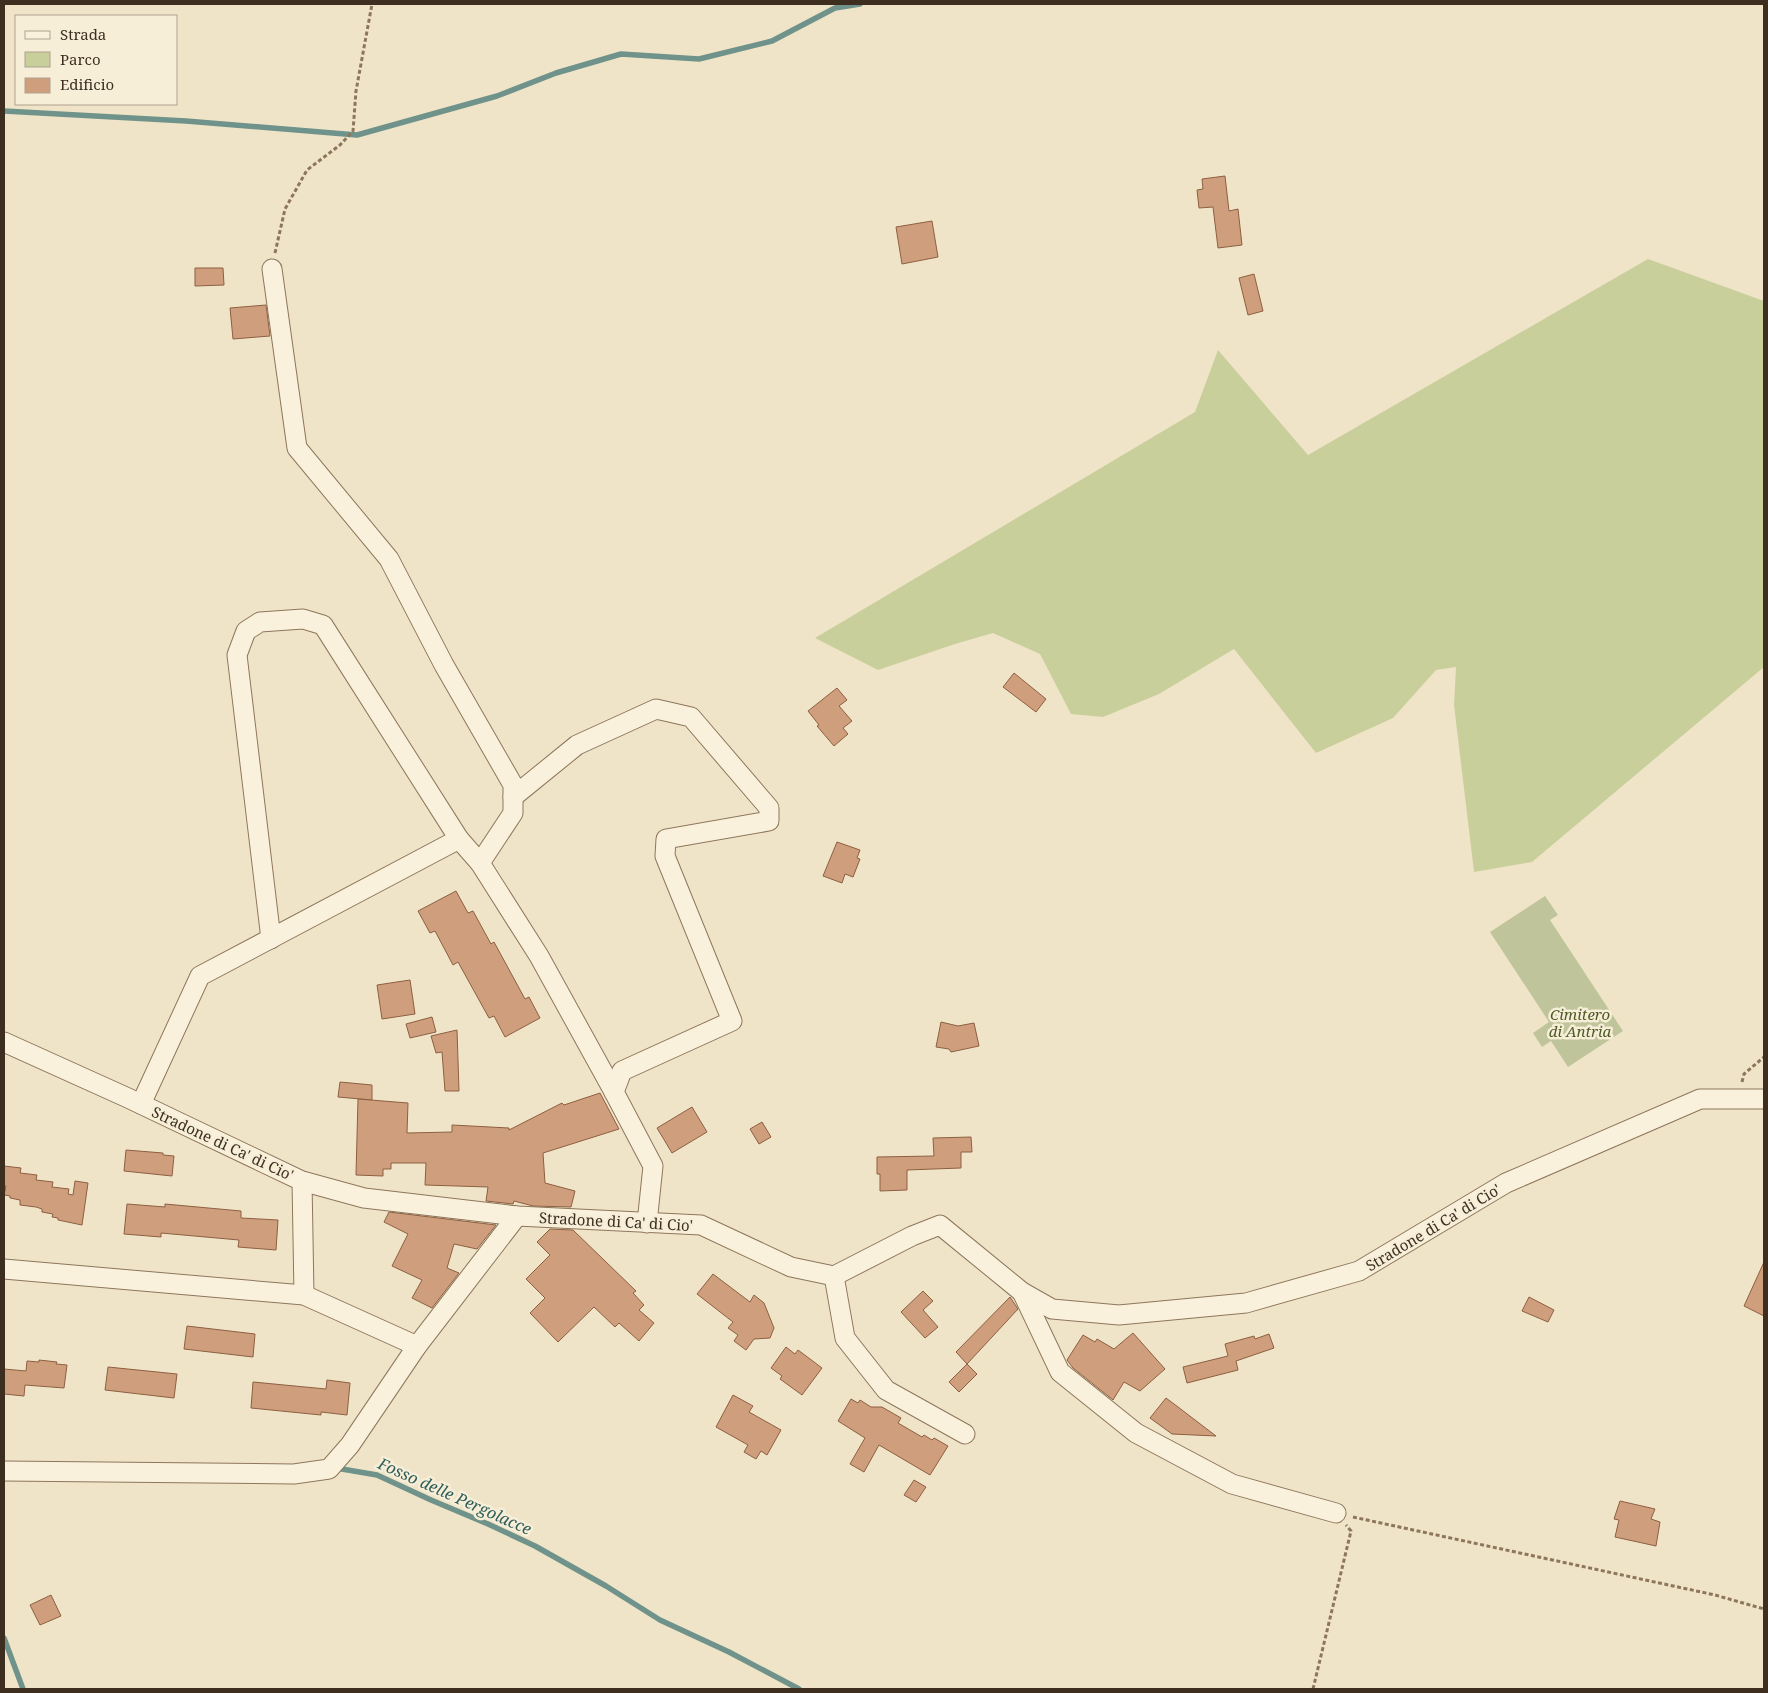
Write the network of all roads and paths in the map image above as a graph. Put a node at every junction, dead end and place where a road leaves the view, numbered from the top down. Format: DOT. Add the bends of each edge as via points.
graph roads {
  1 [pos="372,4"];
  2 [pos="272,270"];
  3 [pos="513,797"];
  4 [pos="459,840"];
  5 [pos="480,863"];
  6 [pos="271,939"];
  7 [pos="4,1042"];
  8 [pos="1764,1057"];
  9 [pos="614,1092"];
  10 [pos="1739,1099"];
  11 [pos="1764,1099"];
  12 [pos="141,1104"];
  13 [pos="302,1181"];
  14 [pos="517,1216"];
  15 [pos="647,1223"];
  16 [pos="4,1269"];
  17 [pos="834,1276"];
  18 [pos="1022,1292"];
  19 [pos="304,1295"];
  20 [pos="417,1346"];
  21 [pos="966,1434"];
  22 [pos="4,1471"];
  23 [pos="1336,1514"];
  24 [pos="1764,1609"];
  25 [pos="1313,1689"];
  1 -- 2 [label="path" via="356,91 353,131 307,170 284,209"];
  2 -- 3 [label="street" via="297,448 389,559 444,665 513,785"];
  3 -- 5 [label="street" via="513,813"];
  3 -- 9 [label="street" via="577,745 656,709 691,717 769,808 769,821 666,840 665,856 732,1021 622,1071"];
  4 -- 5 [label="street"];
  4 -- 6 [label="street"];
  4 -- 6 [label="street" via="323,625 304,619 260,622 246,631 238,655"];
  5 -- 9 [label="street" via="539,956"];
  6 -- 12 [label="street" via="200,976"];
  7 -- 12 [label="street, Stradone di Ca' di Cio'"];
  8 -- 10 [label="path" via="1744,1074"];
  9 -- 15 [label="street" via="653,1166"];
  10 -- 11 [label="street, Stradone di Ca' di Cio'"];
  10 -- 18 [label="street, Stradone di Ca' di Cio'" via="1700,1099 1506,1183 1359,1271 1246,1303 1119,1315 1052,1309"];
  12 -- 13 [label="street, Stradone di Ca' di Cio'"];
  13 -- 14 [label="street, Stradone di Ca' di Cio'" via="364,1198"];
  13 -- 19 [label="street"];
  14 -- 15 [label="street, Stradone di Ca' di Cio'"];
  14 -- 20 [label="street"];
  15 -- 17 [label="street, Stradone di Ca' di Cio'" via="701,1225 791,1267"];
  16 -- 19 [label="street"];
  17 -- 18 [label="street, Stradone di Ca' di Cio'" via="940,1225"];
  17 -- 21 [label="street" via="845,1338 886,1390"];
  18 -- 23 [label="street" via="1060,1372 1136,1433 1232,1484"];
  19 -- 20 [label="street"];
  20 -- 22 [label="street" via="350,1445 329,1469 294,1474"];
  23 -- 24 [label="path" via="1715,1594"];
  23 -- 25 [label="path" via="1351,1531"];
}
